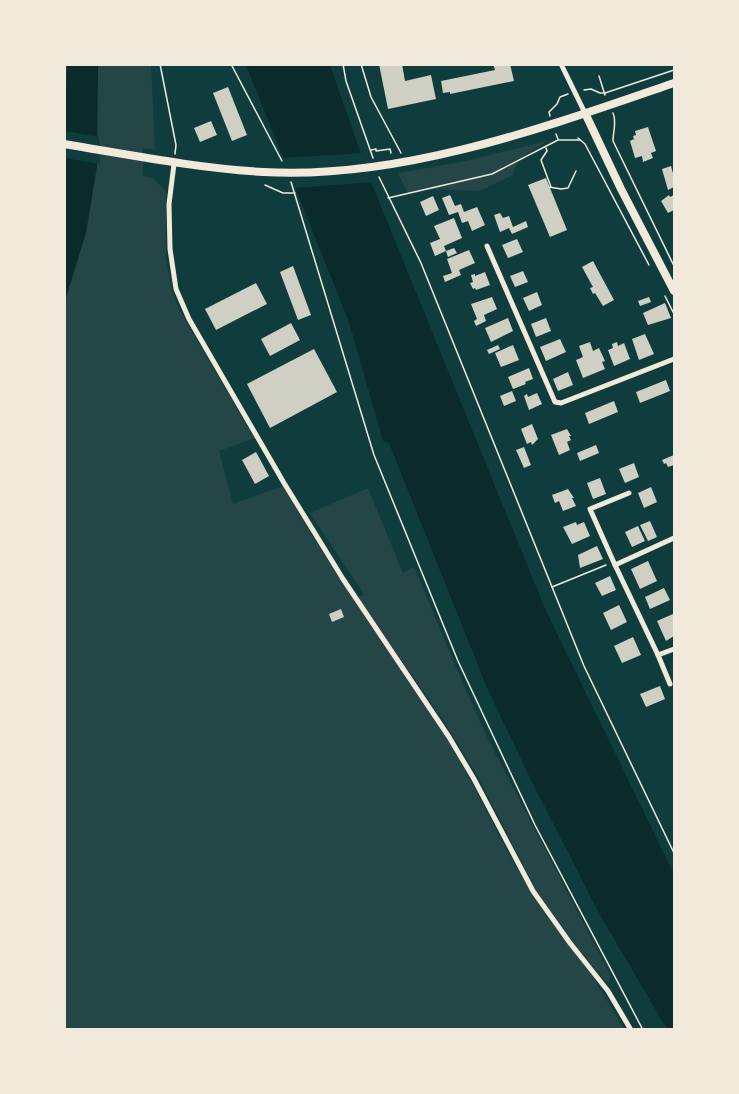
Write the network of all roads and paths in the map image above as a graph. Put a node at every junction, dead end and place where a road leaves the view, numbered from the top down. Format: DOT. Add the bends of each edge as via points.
graph roads {
  1 [pos="160,64"];
  2 [pos="231,64"];
  3 [pos="343,64"];
  4 [pos="361,64"];
  5 [pos="561,64"];
  6 [pos="675,70"];
  7 [pos="599,76"];
  8 [pos="675,83"];
  9 [pos="574,93"];
  10 [pos="604,93"];
  11 [pos="585,113"];
  12 [pos="616,118"];
  13 [pos="553,123"];
  14 [pos="556,134"];
  15 [pos="558,140"];
  16 [pos="64,144"];
  17 [pos="546,148"];
  18 [pos="390,149"];
  19 [pos="370,150"];
  20 [pos="373,159"];
  21 [pos="405,162"];
  22 [pos="174,164"];
  23 [pos="284,164"];
  24 [pos="576,171"];
  25 [pos="288,173"];
  26 [pos="379,177"];
  27 [pos="265,185"];
  28 [pos="296,193"];
  29 [pos="388,198"];
  30 [pos="487,246"];
  31 [pos="649,266"];
  32 [pos="675,266"];
  33 [pos="675,291"];
  34 [pos="664,293"];
  35 [pos="675,314"];
  36 [pos="675,359"];
  37 [pos="629,493"];
  38 [pos="675,538"];
  39 [pos="614,563"];
  40 [pos="552,588"];
  41 [pos="675,649"];
  42 [pos="658,655"];
  43 [pos="670,684"];
  44 [pos="675,853"];
  45 [pos="631,1029"];
  46 [pos="643,1029"];
  1 -- 22 [label="path" via="176,145"];
  2 -- 23 [label="path"];
  3 -- 19 [label="path"];
  4 -- 21 [label="path" via="371,97"];
  5 -- 9 [label="street"];
  6 -- 10 [label="path"];
  7 -- 10 [label="path"];
  8 -- 11 [label="main road"];
  9 -- 10 [label="path" via="591,89"];
  9 -- 11 [label="street"];
  9 -- 13 [label="path" via="560,97 549,112"];
  11 -- 13 [label="main road"];
  11 -- 33 [label="main road"];
  12 -- 32 [label="path" via="613,141"];
  13 -- 21 [label="main road"];
  14 -- 15 [label="path"];
  15 -- 17 [label="path"];
  15 -- 31 [label="path" via="579,139 585,144"];
  16 -- 22 [label="main road"];
  17 -- 24 [label="path" via="541,160 550,187 568,188"];
  17 -- 29 [label="path" via="492,174"];
  18 -- 19 [label="path"];
  19 -- 20 [label="path"];
  21 -- 22 [label="main road" via="336,171 263,172"];
  22 -- 45 [label="street" via="169,204 170,249 176,289 189,319 343,579 449,736 533,891"];
  25 -- 28 [label="path"];
  26 -- 29 [label="path"];
  27 -- 28 [label="path" via="283,193"];
  28 -- 46 [label="path" via="374,455 458,661 535,825"];
  29 -- 40 [label="path" via="422,263"];
  30 -- 36 [label="street" via="555,402"];
  34 -- 35 [label="path"];
  37 -- 39 [label="street" via="591,508"];
  38 -- 39 [label="street"];
  39 -- 40 [label="path"];
  39 -- 42 [label="street"];
  40 -- 44 [label="path" via="584,666"];
  41 -- 42 [label="street"];
  42 -- 43 [label="street"];
}
